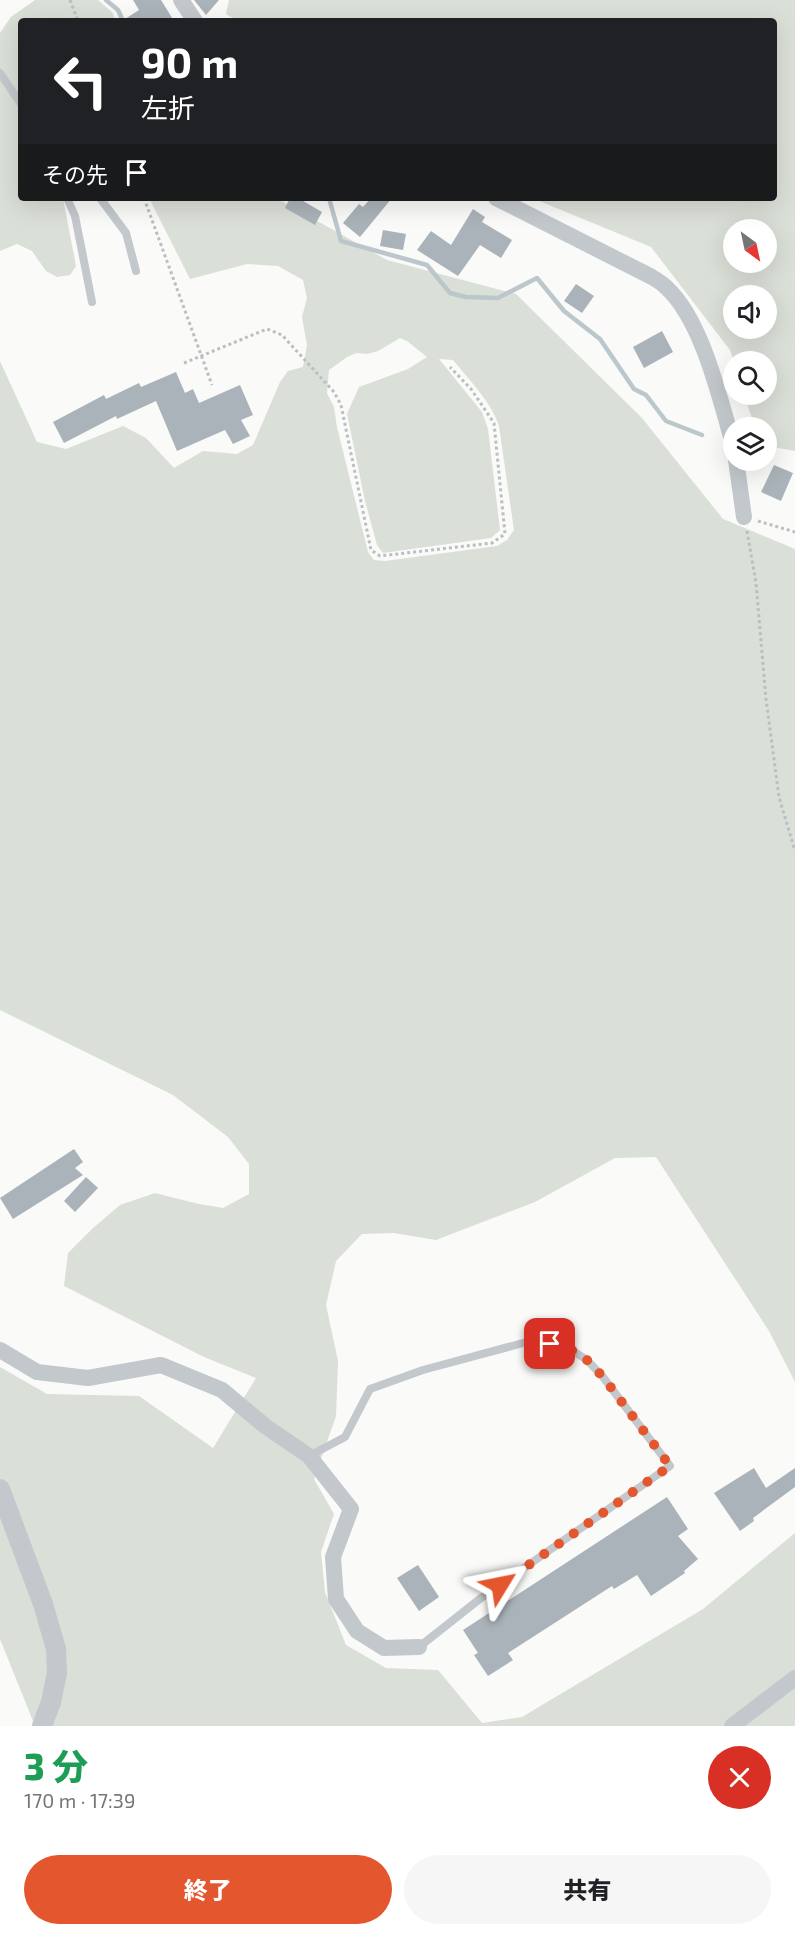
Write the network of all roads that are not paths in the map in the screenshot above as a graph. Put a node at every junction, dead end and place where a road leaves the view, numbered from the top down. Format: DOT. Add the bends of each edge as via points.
graph roads {
  1 [pos="181,0"];
  2 [pos="193,18"];
  3 [pos="0,73"];
  4 [pos="18,100"];
  5 [pos="68,201"];
  6 [pos="102,201"];
  7 [pos="502,201"];
  8 [pos="136,271"];
  9 [pos="92,302"];
  10 [pos="725,417"];
  11 [pos="738,471"];
  12 [pos="744,517"];
  13 [pos="0,1350"];
  14 [pos="309,1456"];
  15 [pos="0,1489"];
  16 [pos="419,1647"];
  17 [pos="795,1678"];
  18 [pos="42,1726"];
  19 [pos="732,1726"];
  1 -- 2 [label="street"];
  3 -- 4 [label="lane"];
  5 -- 9 [label="lane" via="75,216"];
  6 -- 8 [label="lane" via="126,233"];
  7 -- 10 [label="street" via="667,288 688,315 712,371"];
  11 -- 12 [label="street"];
  13 -- 14 [label="street" via="37,1372 88,1378 161,1365 222,1390"];
  14 -- 16 [label="street" via="351,1509 333,1557 336,1599 357,1631 384,1648"];
  14 -- 16 [label="lane" via="345,1437 370,1389 423,1370 534,1340 567,1347 587,1360 670,1466 481,1598"];
  15 -- 18 [label="street" via="57,1649 57,1673"];
  17 -- 19 [label="street"];
}
